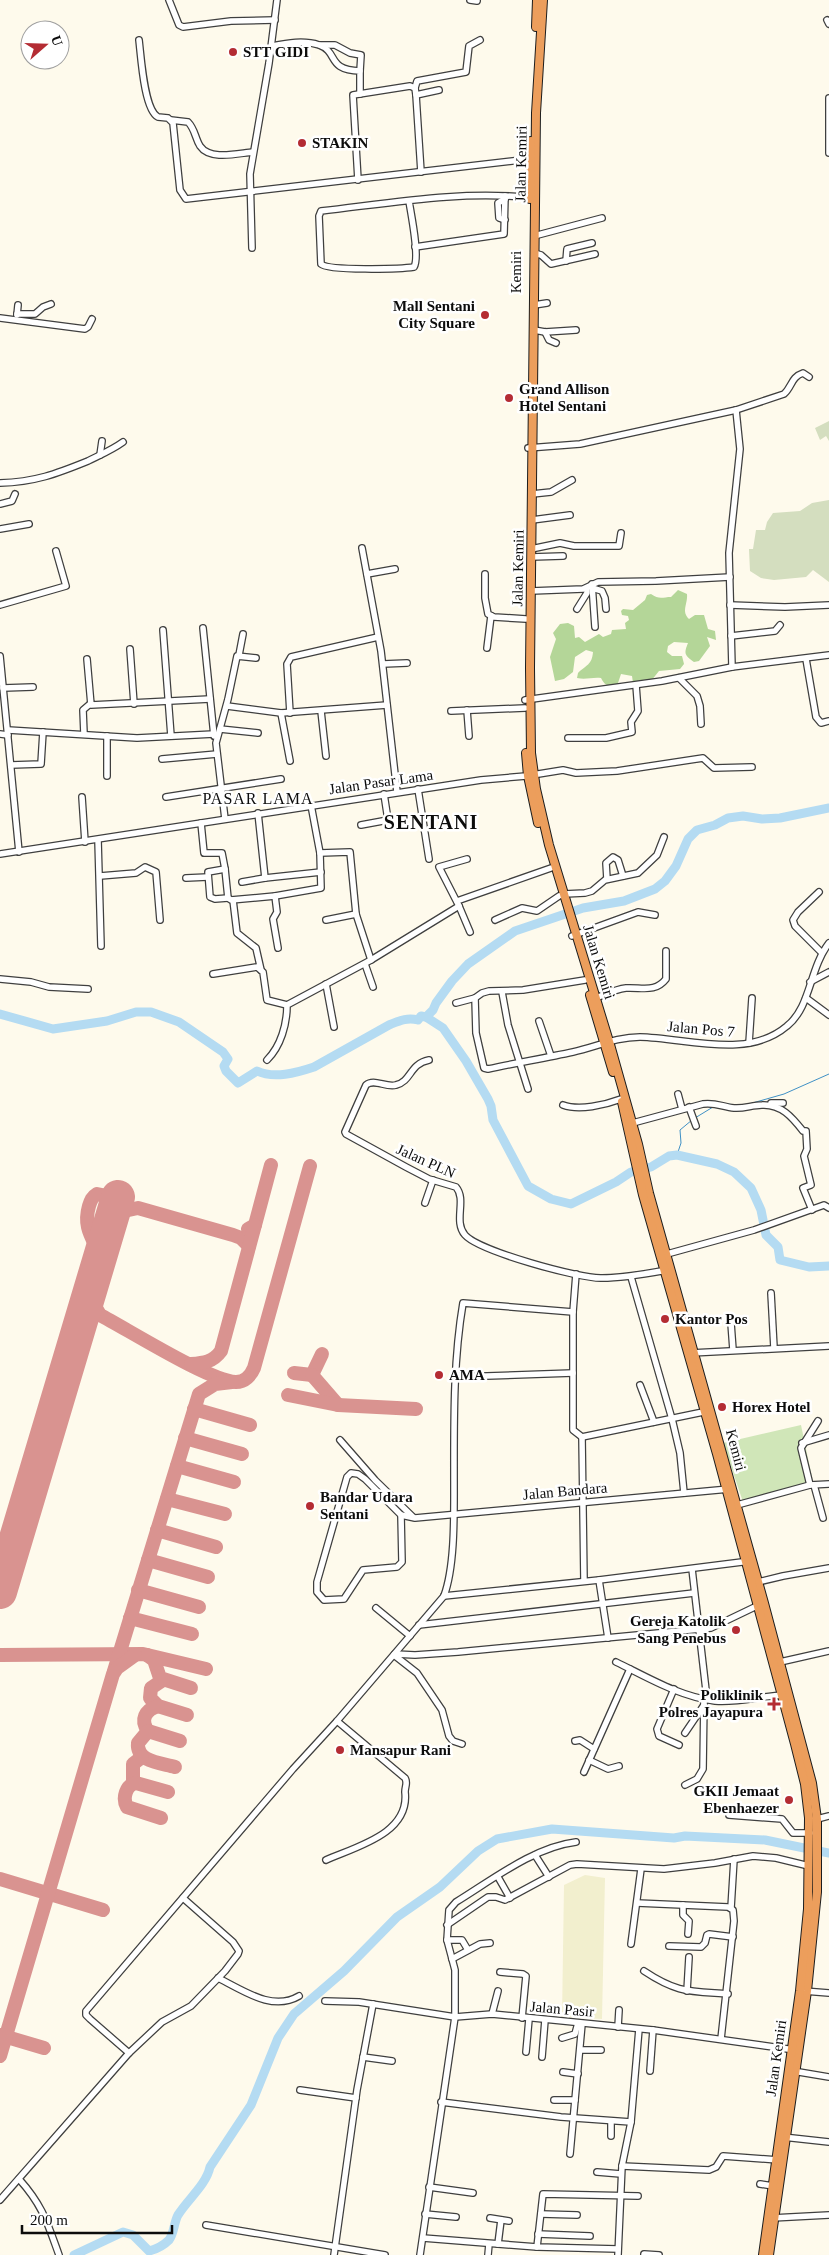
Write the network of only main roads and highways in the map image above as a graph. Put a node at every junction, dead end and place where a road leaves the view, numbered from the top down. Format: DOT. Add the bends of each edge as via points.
graph roads {
  1 [pos="537,0"];
  2 [pos="543,0"];
  3 [pos="532,198"];
  4 [pos="530,448"];
  5 [pos="530,545"];
  6 [pos="527,703"];
  7 [pos="531,775"];
  8 [pos="562,897"];
  9 [pos="574,935"];
  10 [pos="607,1042"];
  11 [pos="630,1124"];
  12 [pos="635,1146"];
  13 [pos="646,1194"];
  14 [pos="669,1270"];
  15 [pos="729,1489"];
  16 [pos="749,1561"];
  17 [pos="761,1605"];
  18 [pos="766,1625"];
  19 [pos="785,1695"];
  20 [pos="809,1783"];
  21 [pos="813,1835"];
  22 [pos="812,1865"];
  23 [pos="803,1991"];
  24 [pos="780,2160"];
  25 [pos="771,2218"];
  26 [pos="763,2255"];
  27 [pos="770,2255"];
  1 -- 3 [label="highway, Kemiri" via="532,74"];
  2 -- 3 [label="highway, Jalan Kemiri"];
  3 -- 4 [label="highway, Kemiri"];
  3 -- 4 [label="highway, Jalan Kemiri" via="534,330"];
  4 -- 5 [label="highway, Kemiri"];
  4 -- 5 [label="highway, Jalan Kemiri"];
  5 -- 6 [label="highway, Jalan Kemiri"];
  5 -- 6 [label="highway, Jalan Kemiri" via="526,619"];
  6 -- 7 [label="highway, Jalan Kemiri"];
  7 -- 8 [label="highway, Jalan Kemiri"];
  7 -- 8 [label="highway, Jalan Kemiri" via="535,812"];
  8 -- 9 [label="highway, Jalan Kemiri"];
  9 -- 10 [label="highway, Jalan Kemiri"];
  9 -- 10 [label="highway, Jalan Kemiri" via="585,980"];
  10 -- 11 [label="highway, Jalan Kemiri"];
  10 -- 11 [label="highway, Jalan Kemiri"];
  11 -- 12 [label="highway, Jalan Kemiri"];
  12 -- 13 [label="highway, Kemiri"];
  13 -- 14 [label="highway, Kemiri"];
  13 -- 14 [label="highway, Kemiri" via="667,1254"];
  14 -- 15 [label="highway, Kemiri"];
  15 -- 16 [label="highway, Kemiri"];
  15 -- 16 [label="highway, Kemiri" via="737,1505"];
  16 -- 17 [label="highway, Kemiri"];
  16 -- 17 [label="highway, Kemiri" via="758,1582"];
  17 -- 18 [label="highway, Kemiri"];
  18 -- 19 [label="highway, Kemiri"];
  18 -- 19 [label="highway, Kemiri" via="780,1662"];
  19 -- 20 [label="highway, Kemiri"];
  20 -- 21 [label="highway"];
  20 -- 21 [label="highway" via="817,1819"];
  21 -- 22 [label="highway"];
  22 -- 23 [label="highway, Jalan Kemiri"];
  22 -- 23 [label="highway, Jalan Kemiri" via="812,1936"];
  23 -- 24 [label="highway, Jalan Kemiri"];
  24 -- 25 [label="highway, Jalan Kemiri"];
  24 -- 25 [label="highway, Jalan Kemiri" via="772,2186"];
  25 -- 26 [label="highway, Jalan Kemiri"];
  25 -- 27 [label="highway, Jalan Kemiri"];
}
